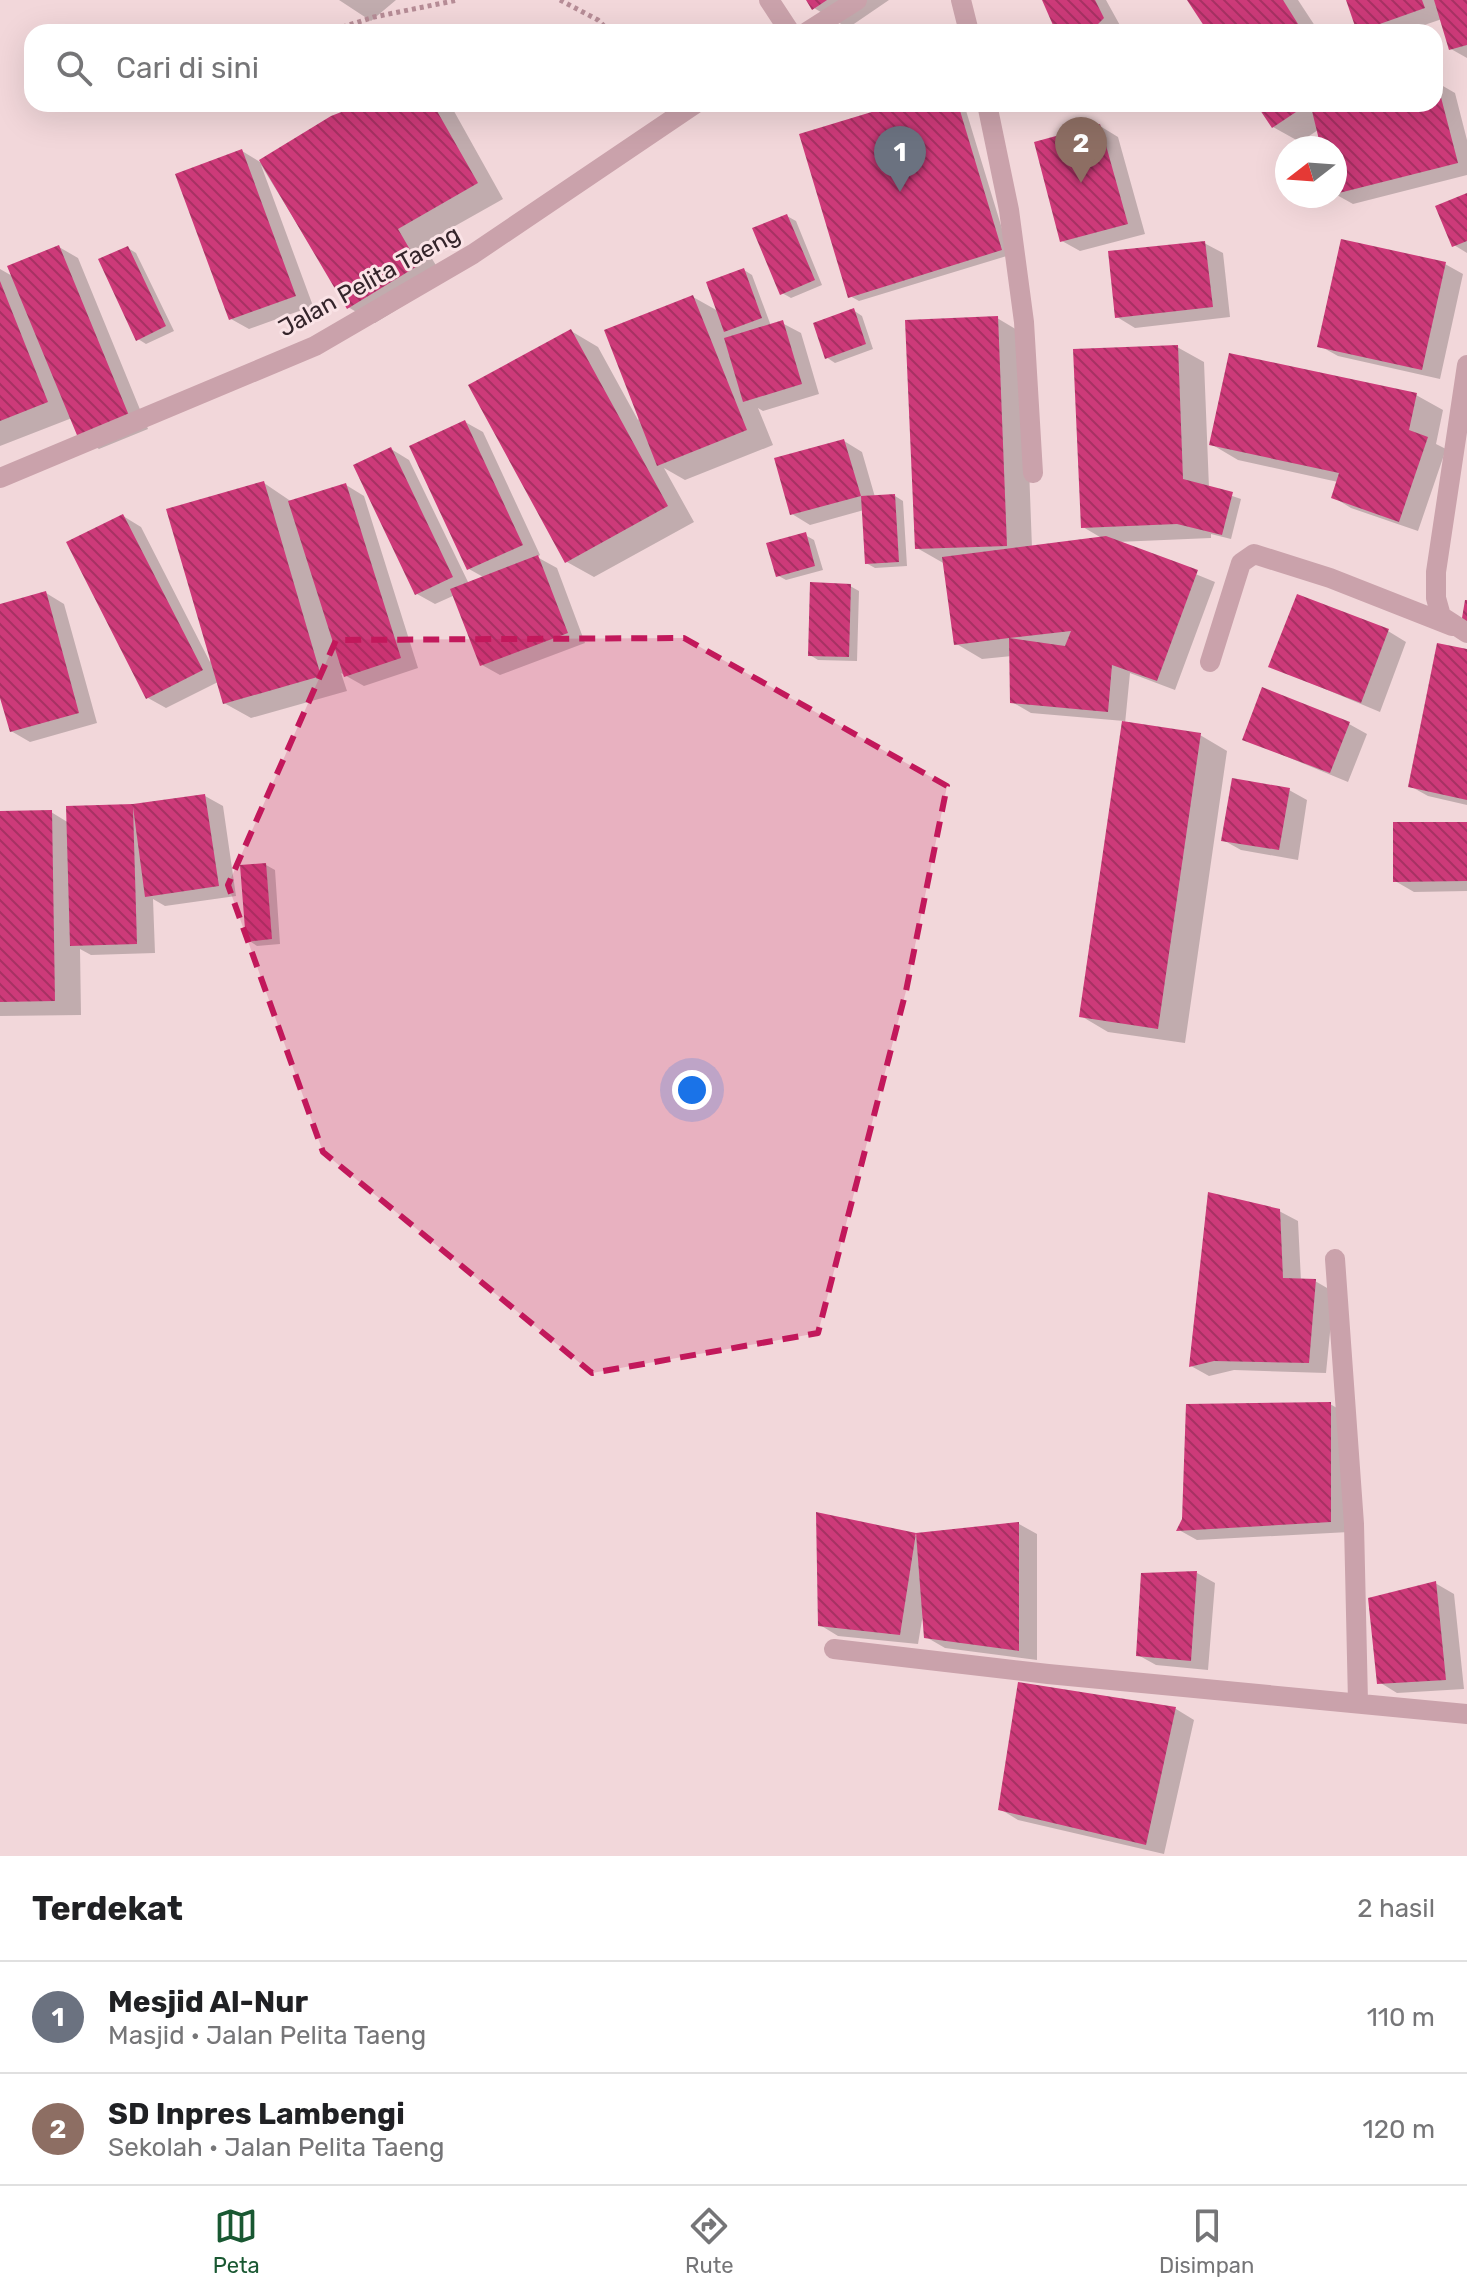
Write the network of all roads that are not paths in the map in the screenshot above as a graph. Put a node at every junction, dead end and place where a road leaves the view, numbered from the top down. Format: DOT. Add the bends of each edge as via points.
graph roads {
  1 [pos="769,0"];
  2 [pos="857,0"];
  3 [pos="961,0"];
  4 [pos="785,24"];
  5 [pos="820,24"];
  6 [pos="967,24"];
  7 [pos="683,112"];
  8 [pos="989,112"];
  9 [pos="1467,365"];
  10 [pos="1033,473"];
  11 [pos="0,478"];
  12 [pos="1460,629"];
  13 [pos="1210,662"];
  14 [pos="1335,1259"];
  15 [pos="834,1649"];
  16 [pos="1358,1702"];
  17 [pos="1467,1714"];
  1 -- 4 [label="street"];
  2 -- 5 [label="street"];
  3 -- 6 [label="street"];
  7 -- 11 [label="street, Jalan Pelita Taeng" via="473,254 315,346"];
  8 -- 10 [label="street" via="1024,322"];
  9 -- 12 [label="street" via="1436,572 1441,616"];
  12 -- 13 [label="street" via="1254,554 1241,563"];
  14 -- 16 [label="street" via="1354,1524"];
  15 -- 16 [label="street"];
  16 -- 17 [label="street"];
}
